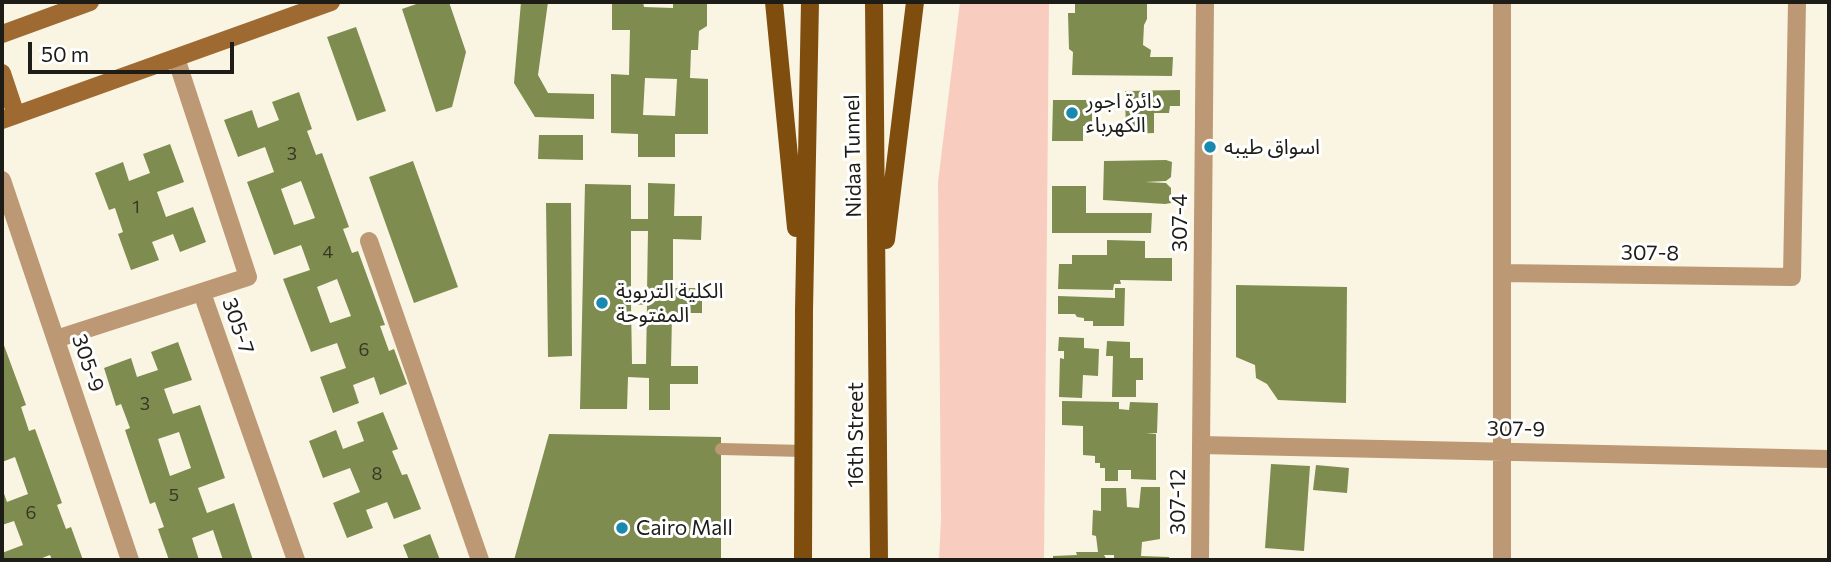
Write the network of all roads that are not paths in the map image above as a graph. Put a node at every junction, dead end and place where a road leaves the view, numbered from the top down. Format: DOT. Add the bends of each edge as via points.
graph roads {
  1 [pos="90,2"];
  2 [pos="331,2"];
  3 [pos="774,2"];
  4 [pos="810,2"];
  5 [pos="874,2"];
  6 [pos="915,2"];
  7 [pos="1205,2"];
  8 [pos="1502,2"];
  9 [pos="1797,2"];
  10 [pos="2,34"];
  11 [pos="176,58"];
  12 [pos="2,73"];
  13 [pos="9,118"];
  14 [pos="2,180"];
  15 [pos="369,241"];
  16 [pos="1502,273"];
  17 [pos="202,293"];
  18 [pos="878,309"];
  19 [pos="804,310"];
  20 [pos="56,339"];
  21 [pos="1201,445"];
  22 [pos="721,449"];
  23 [pos="804,451"];
  24 [pos="1502,452"];
  25 [pos="1829,459"];
  26 [pos="125,559"];
  27 [pos="296,560"];
  28 [pos="481,560"];
  29 [pos="803,560"];
  30 [pos="879,560"];
  31 [pos="1200,560"];
  32 [pos="1502,560"];
  1 -- 10 [label="street"];
  2 -- 11 [label="street"];
  3 -- 19 [label="main road"];
  4 -- 19 [label="main road"];
  5 -- 18 [label="main road, Nidaa Tunnel"];
  6 -- 18 [label="main road"];
  7 -- 21 [label="street, 307-4"];
  8 -- 16 [label="street"];
  9 -- 16 [label="street, 307-8" via="1792,278"];
  11 -- 13 [label="street"];
  11 -- 17 [label="street, 305-7" via="248,277"];
  12 -- 13 [label="street"];
  14 -- 20 [label="street, 305-9"];
  15 -- 28 [label="street"];
  16 -- 24 [label="street"];
  17 -- 20 [label="street"];
  17 -- 27 [label="street, 305-7"];
  18 -- 30 [label="main road, 16th Street"];
  19 -- 23 [label="main road"];
  20 -- 26 [label="street, 305-9"];
  21 -- 24 [label="street, 307-9"];
  21 -- 31 [label="street, 307-12"];
  22 -- 23 [label="lane"];
  23 -- 29 [label="main road"];
  24 -- 25 [label="street, 307-9"];
  24 -- 32 [label="street"];
}
